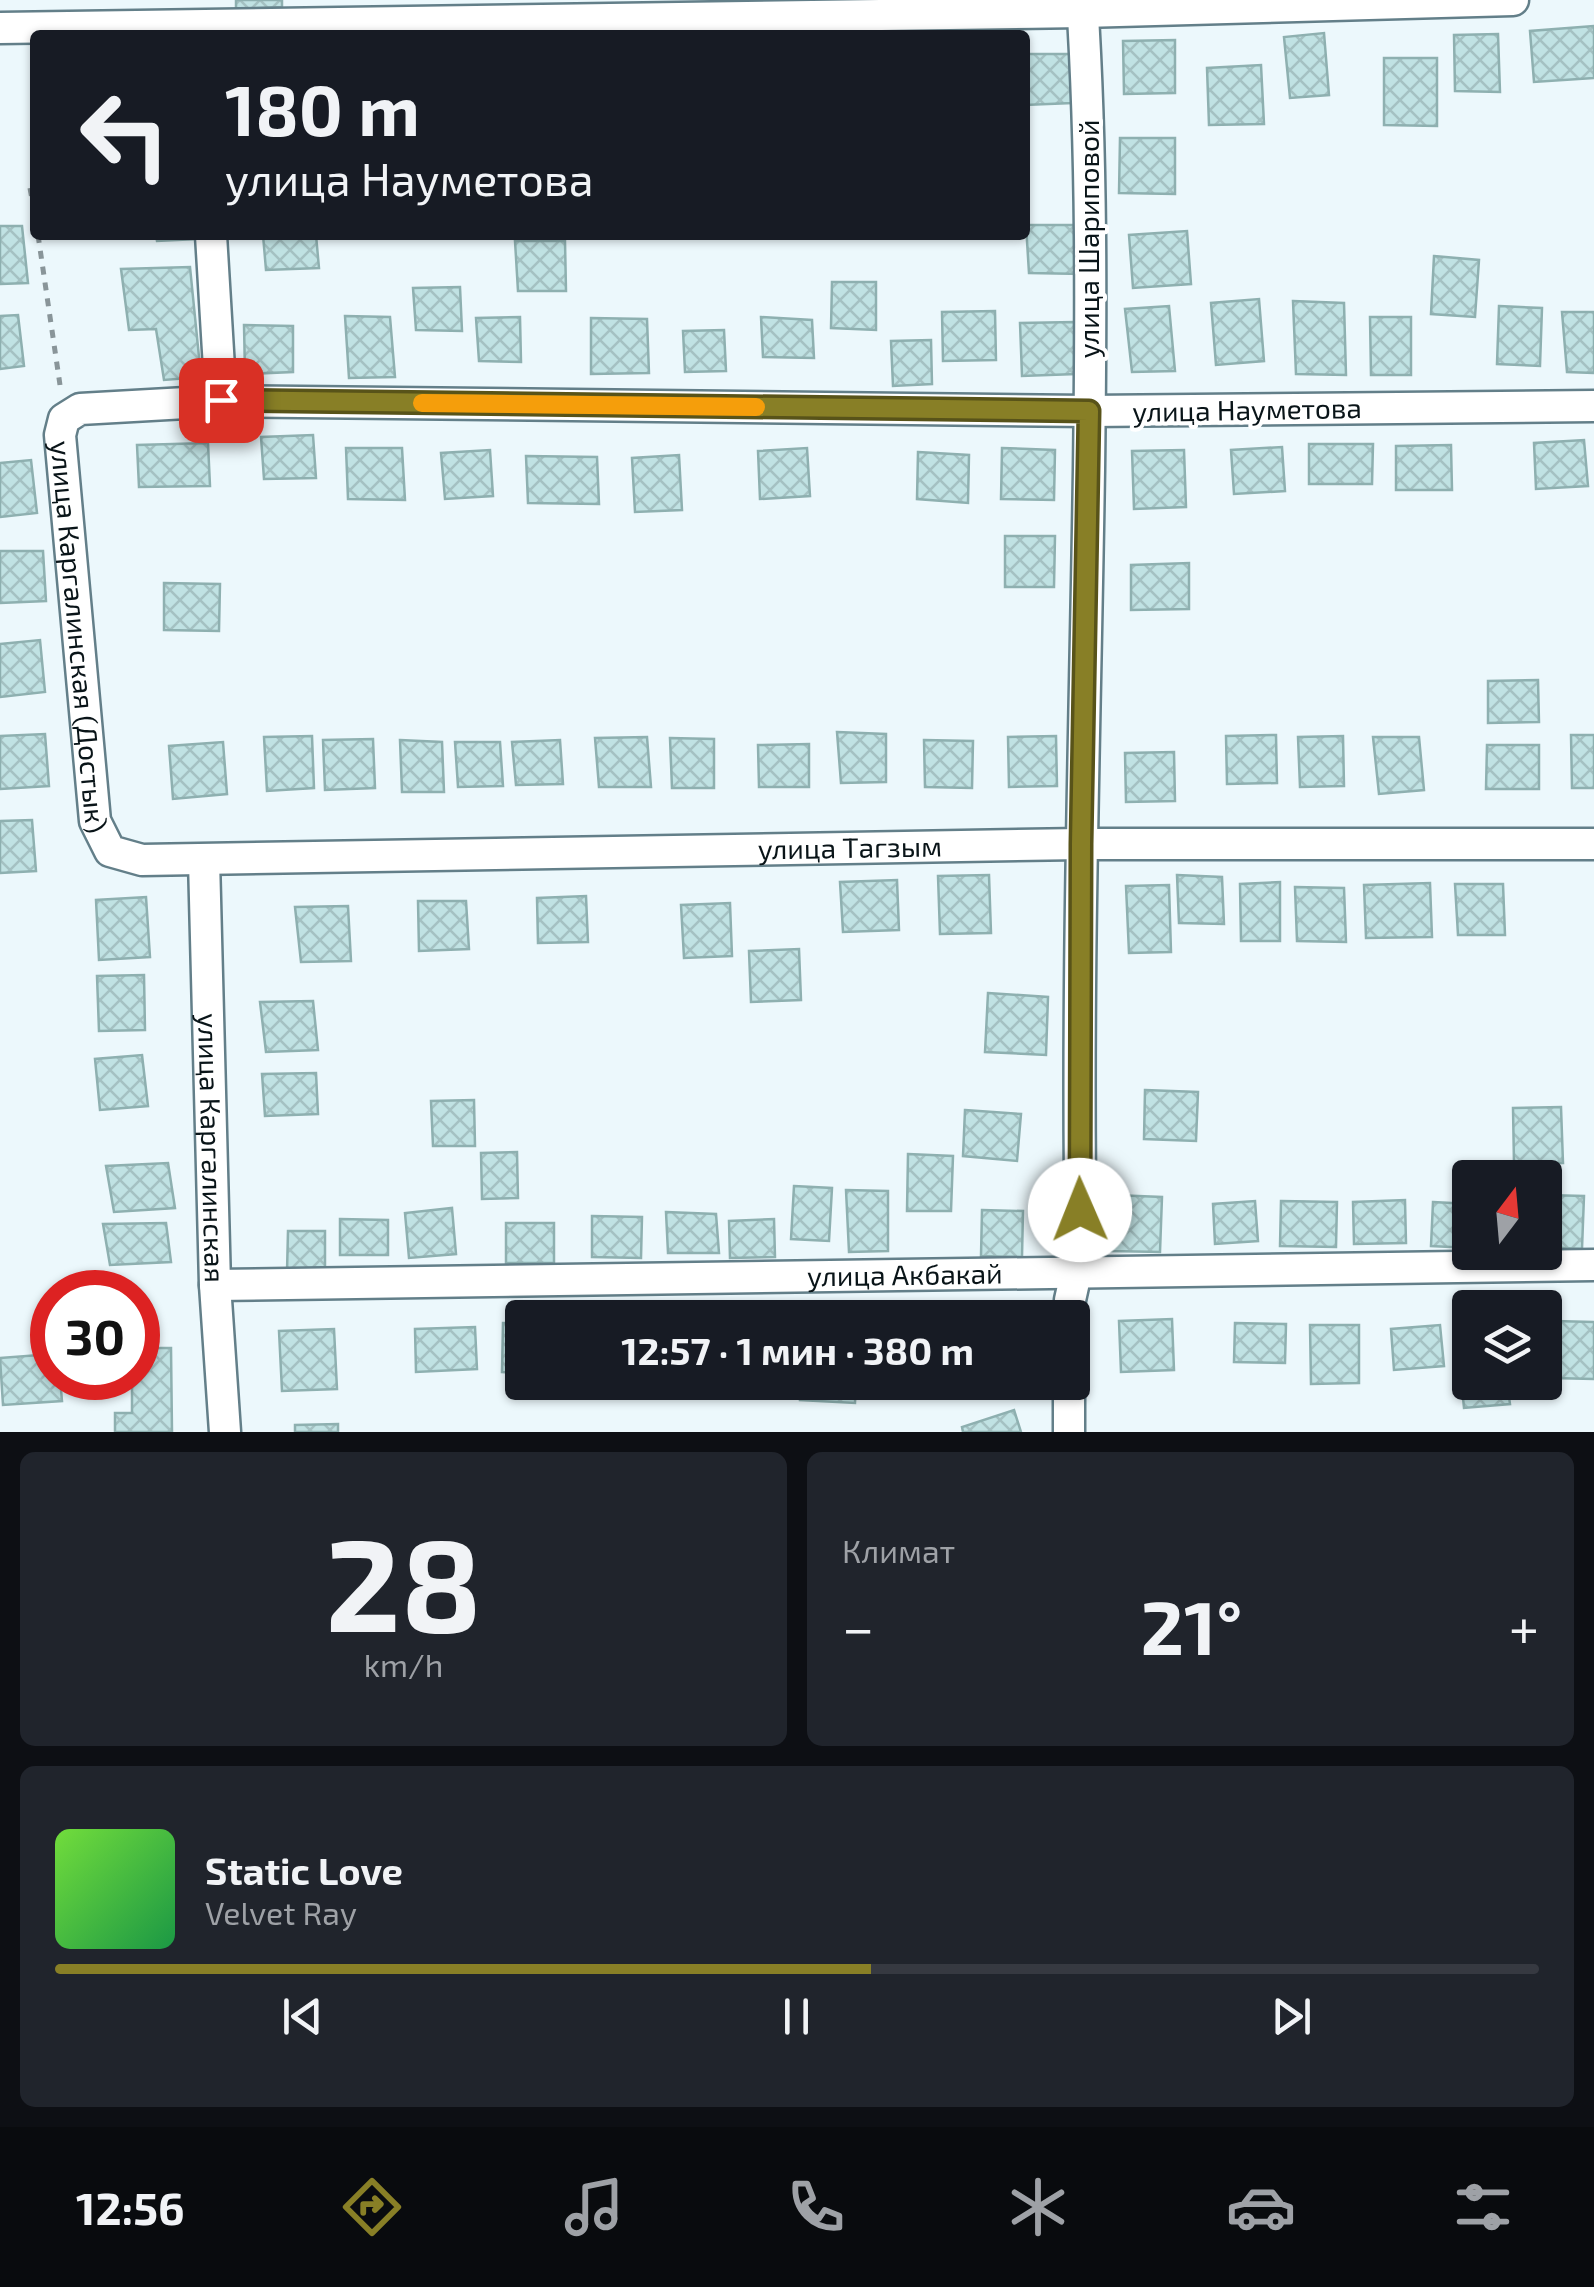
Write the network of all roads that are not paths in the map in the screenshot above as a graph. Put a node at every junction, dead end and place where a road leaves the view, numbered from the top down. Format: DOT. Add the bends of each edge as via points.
graph roads {
  1 [pos="1513,0"];
  2 [pos="1082,6"];
  3 [pos="198,20"];
  4 [pos="0,28"];
  5 [pos="211,240"];
  6 [pos="221,400"];
  7 [pos="1594,406"];
  8 [pos="1089,411"];
  9 [pos="64,419"];
  10 [pos="1081,844"];
  11 [pos="1594,844"];
  12 [pos="110,851"];
  13 [pos="204,860"];
  14 [pos="1594,1265"];
  15 [pos="1078,1271"];
  16 [pos="214,1285"];
  17 [pos="1070,1300"];
  18 [pos="1069,1400"];
  19 [pos="225,1432"];
  20 [pos="1070,1432"];
  1 -- 2 [label="street"];
  2 -- 3 [label="street"];
  2 -- 8 [label="street, улица Шариповой"];
  3 -- 4 [label="street"];
  5 -- 6 [label="street"];
  6 -- 8 [label="street, улица Науметова"];
  6 -- 9 [label="street, улица Науметова" via="80,408"];
  7 -- 8 [label="street, улица Науметова"];
  8 -- 10 [label="street, улица Шариповой"];
  9 -- 12 [label="street, улица Каргалинская (Достык)" via="60,435 95,821"];
  10 -- 11 [label="street, улица Тагзым"];
  10 -- 13 [label="street, улица Тагзым"];
  10 -- 15 [label="street, улица Шариповой"];
  12 -- 13 [label="street, улица Тагзым" via="142,860"];
  13 -- 16 [label="street, улица Каргалинская"];
  14 -- 15 [label="street, улица Акбакай"];
  15 -- 16 [label="street, улица Акбакай"];
  15 -- 17 [label="street, улица Шариповой"];
  16 -- 19 [label="street, улица Каргалинская"];
  18 -- 20 [label="street"];
}
